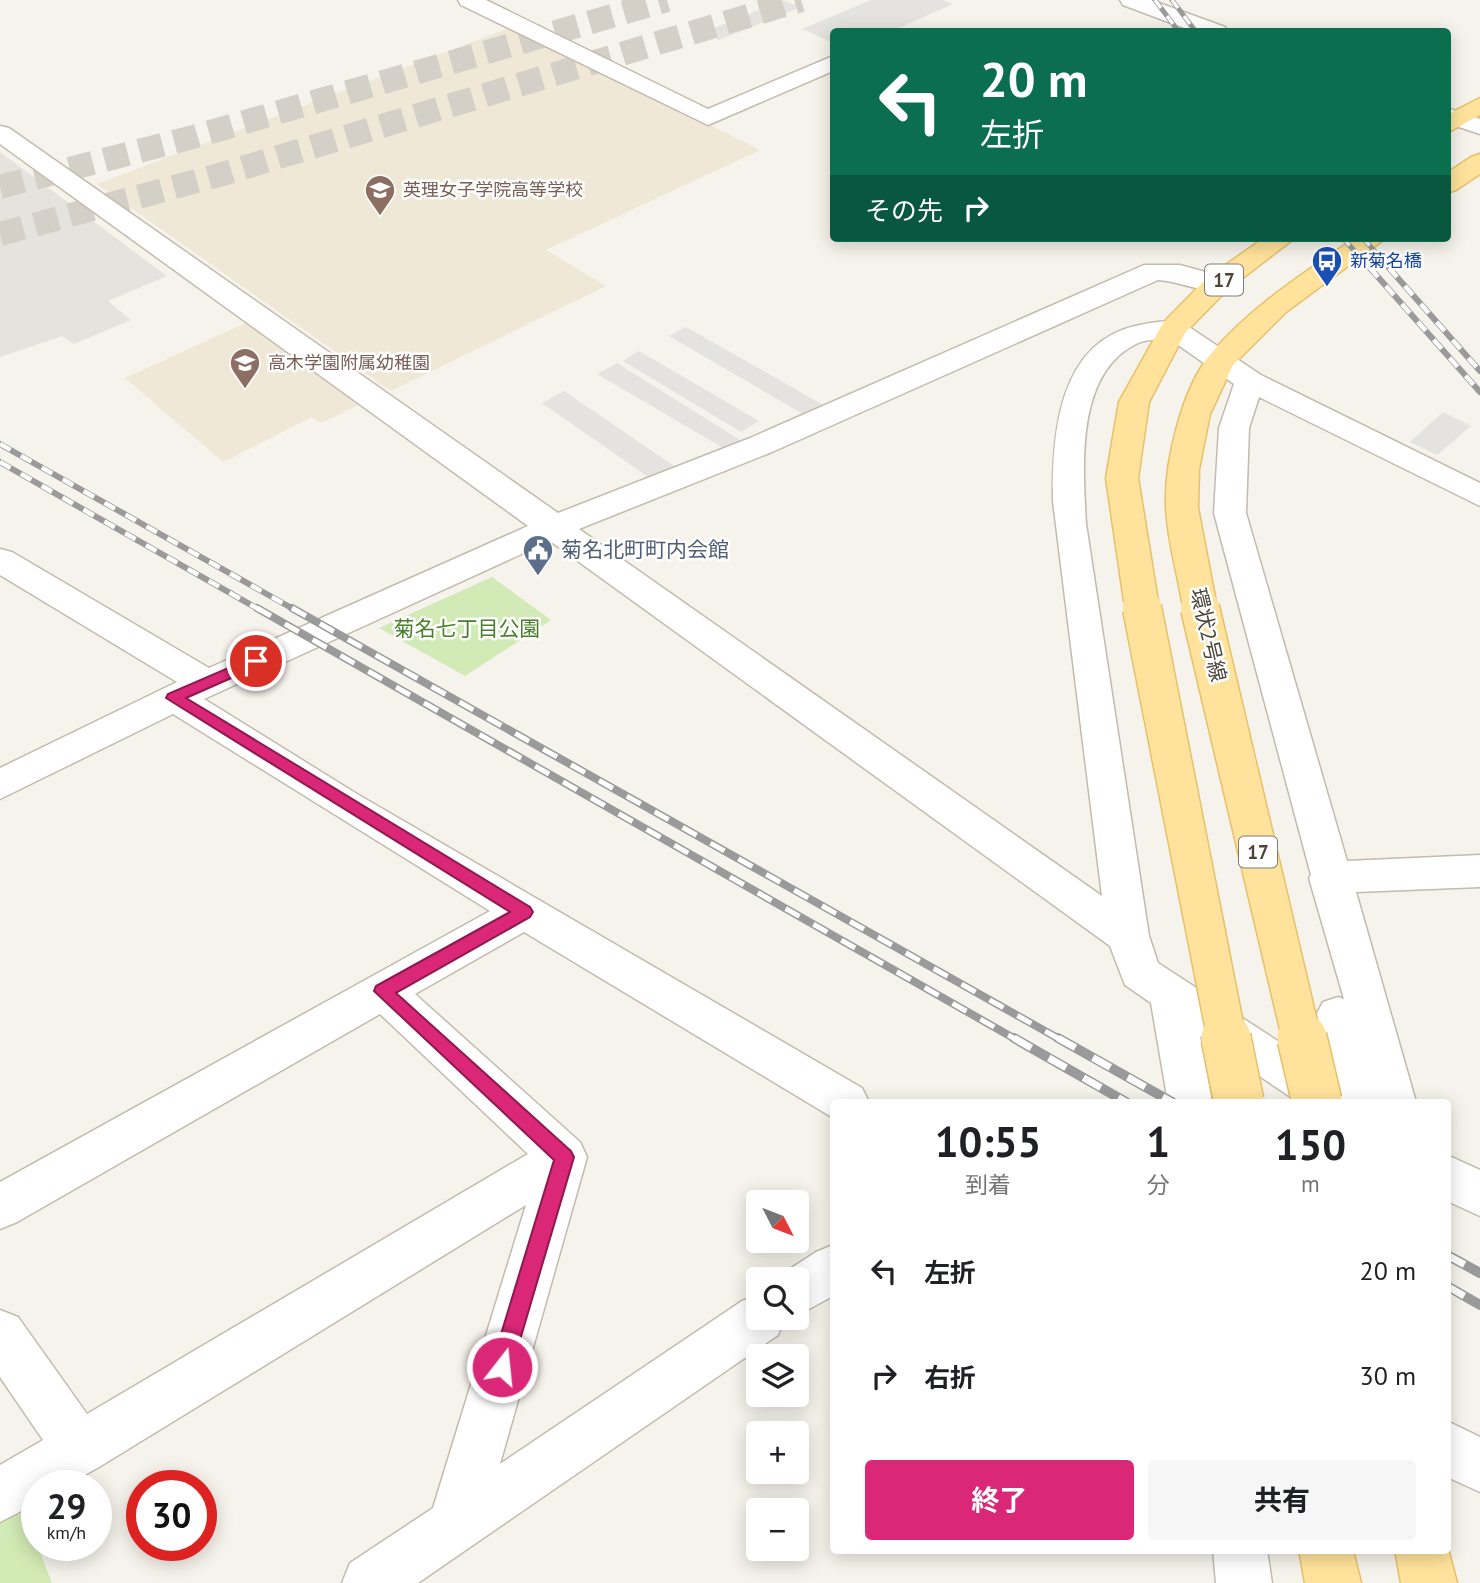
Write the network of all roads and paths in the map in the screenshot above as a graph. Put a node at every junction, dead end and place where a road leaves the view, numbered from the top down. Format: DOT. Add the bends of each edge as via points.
graph roads {
  1 [pos="469,0"];
  2 [pos="1131,0"];
  3 [pos="1206,28"];
  4 [pos="830,64"];
  5 [pos="1480,105"];
  6 [pos="1458,122"];
  7 [pos="0,133"];
  8 [pos="1480,162"];
  9 [pos="1451,182"];
  10 [pos="1276,242"];
  11 [pos="1367,242"];
  12 [pos="1217,284"];
  13 [pos="1173,329"];
  14 [pos="1235,371"];
  15 [pos="1480,496"];
  16 [pos="551,528"];
  17 [pos="0,560"];
  18 [pos="190,690"];
  19 [pos="0,785"];
  20 [pos="1480,871"];
  21 [pos="1329,878"];
  22 [pos="524,912"];
  23 [pos="1128,936"];
  24 [pos="383,991"];
  25 [pos="1172,1004"];
  26 [pos="1338,1015"];
  27 [pos="841,1099"];
  28 [pos="1189,1099"];
  29 [pos="1238,1099"];
  30 [pos="1316,1099"];
  31 [pos="1329,1099"];
  32 [pos="1361,1099"];
  33 [pos="1393,1099"];
  34 [pos="564,1157"];
  35 [pos="1451,1178"];
  36 [pos="1480,1195"];
  37 [pos="0,1207"];
  38 [pos="830,1270"];
  39 [pos="809,1284"];
  40 [pos="746,1328"];
  41 [pos="0,1335"];
  42 [pos="80,1448"];
  43 [pos="1451,1449"];
  44 [pos="1480,1466"];
  45 [pos="0,1495"];
  46 [pos="455,1525"];
  47 [pos="1240,1554"];
  48 [pos="1327,1554"];
  49 [pos="1423,1554"];
  50 [pos="370,1583"];
  51 [pos="1244,1583"];
  52 [pos="1333,1583"];
  53 [pos="1429,1583"];
  1 -- 4 [label="street" via="708,118"];
  2 -- 3 [label="street"];
  5 -- 6 [label="main road"];
  7 -- 16 [label="street"];
  8 -- 9 [label="main road"];
  10 -- 12 [label="main road, 17"];
  11 -- 14 [label="main road, 環状2号線 / 17" via="1276,306"];
  12 -- 13 [label="main road, 17"];
  12 -- 16 [label="street" via="1154,271 761,445"];
  13 -- 14 [label="street"];
  13 -- 23 [label="street" via="1125,338 1097,359 1080,391 1067,479"];
  13 -- 29 [label="main road, 17, bridge" via="1134,402 1124,455 1124,501"];
  14 -- 15 [label="street"];
  14 -- 21 [label="street" via="1230,513"];
  14 -- 30 [label="main road, 環状2号線 / 17, bridge" via="1195,414 1183,468 1182,508 1199,601"];
  16 -- 18 [label="street"];
  16 -- 23 [label="street"];
  17 -- 18 [label="street"];
  18 -- 19 [label="street"];
  18 -- 22 [label="street"];
  20 -- 21 [label="street"];
  21 -- 33 [label="street"];
  22 -- 24 [label="street"];
  22 -- 27 [label="street"];
  23 -- 31 [label="street" via="1140,973"];
  24 -- 34 [label="street"];
  24 -- 37 [label="street"];
  25 -- 28 [label="street"];
  26 -- 32 [label="street"];
  34 -- 42 [label="street"];
  34 -- 46 [label="street"];
  35 -- 36 [label="street"];
  38 -- 39 [label="street"];
  40 -- 46 [label="street"];
  41 -- 42 [label="street"];
  42 -- 45 [label="street"];
  43 -- 44 [label="street"];
  46 -- 50 [label="street"];
  47 -- 51 [label="street"];
  48 -- 52 [label="main road"];
  49 -- 53 [label="main road"];
}
